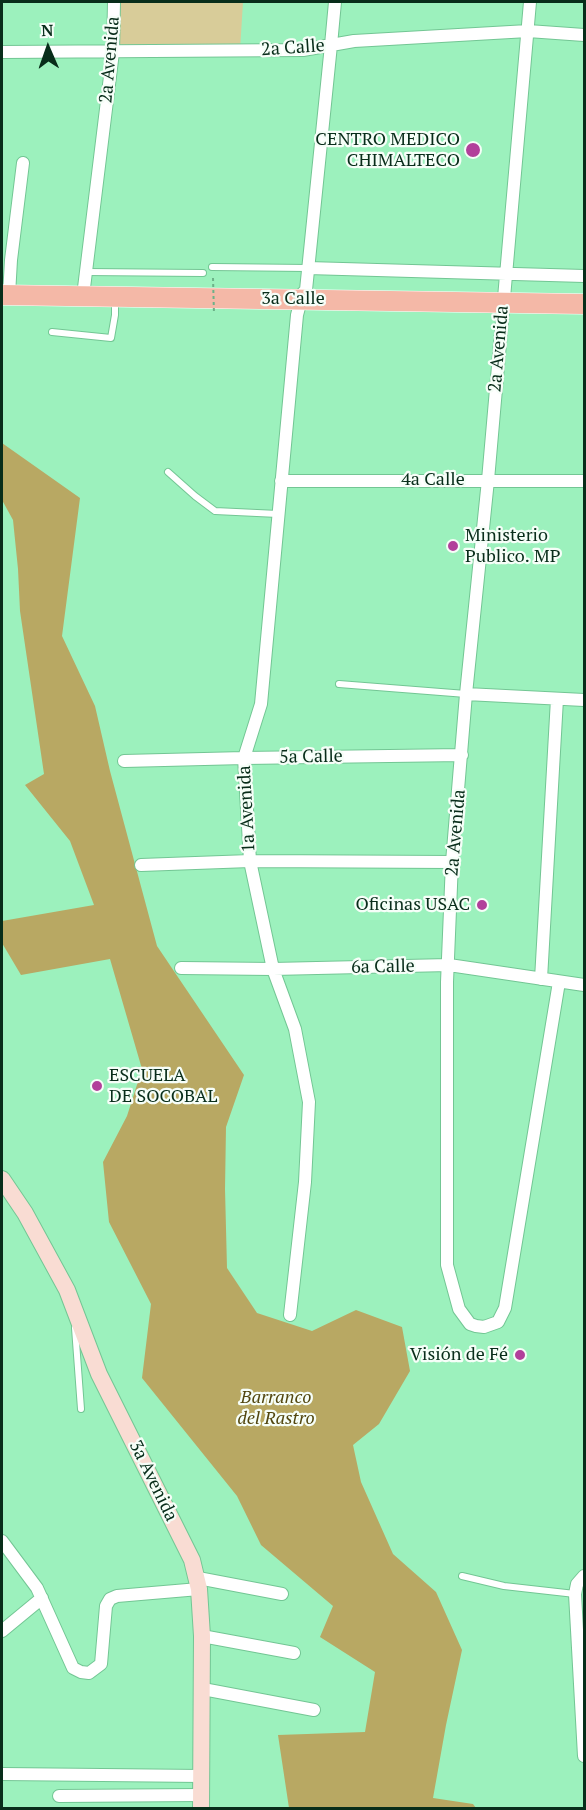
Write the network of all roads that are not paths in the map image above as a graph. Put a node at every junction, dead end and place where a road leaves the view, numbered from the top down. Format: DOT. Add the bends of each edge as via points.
graph roads {
  1 [pos="114,2"];
  2 [pos="334,2"];
  3 [pos="530,2"];
  4 [pos="528,31"];
  5 [pos="585,35"];
  6 [pos="332,45"];
  7 [pos="2,52"];
  8 [pos="113,52"];
  9 [pos="23,163"];
  10 [pos="212,267"];
  11 [pos="308,268"];
  12 [pos="86,272"];
  13 [pos="203,273"];
  14 [pos="506,274"];
  15 [pos="585,276"];
  16 [pos="5,295"];
  17 [pos="84,296"];
  18 [pos="114,297"];
  19 [pos="303,297"];
  20 [pos="503,302"];
  21 [pos="585,304"];
  22 [pos="52,332"];
  23 [pos="168,472"];
  24 [pos="488,480"];
  25 [pos="281,481"];
  26 [pos="585,481"];
  27 [pos="278,514"];
  28 [pos="339,684"];
  29 [pos="466,694"];
  30 [pos="557,699"];
  31 [pos="585,700"];
  32 [pos="462,755"];
  33 [pos="244,758"];
  34 [pos="124,761"];
  35 [pos="250,861"];
  36 [pos="452,862"];
  37 [pos="141,865"];
  38 [pos="449,965"];
  39 [pos="181,968"];
  40 [pos="273,969"];
  41 [pos="541,979"];
  42 [pos="559,982"];
  43 [pos="585,985"];
  44 [pos="2,1180"];
  45 [pos="73,1306"];
  46 [pos="290,1315"];
  47 [pos="81,1409"];
  48 [pos="2,1541"];
  49 [pos="462,1576"];
  50 [pos="199,1583"];
  51 [pos="579,1585"];
  52 [pos="282,1594"];
  53 [pos="42,1598"];
  54 [pos="3,1628"];
  55 [pos="202,1636"];
  56 [pos="294,1653"];
  57 [pos="203,1689"];
  58 [pos="314,1710"];
  59 [pos="585,1756"];
  60 [pos="2,1774"];
  61 [pos="202,1776"];
  62 [pos="59,1796"];
  63 [pos="201,1802"];
  1 -- 8 [label="street, 2a Avenida"];
  2 -- 6 [label="street, 1a Avenida"];
  3 -- 4 [label="street, 2a Avenida"];
  4 -- 5 [label="street, 2a Calle"];
  4 -- 6 [label="street, 2a Calle"];
  4 -- 14 [label="street, 2a Avenida"];
  6 -- 8 [label="street, 2a Calle" via="303,50"];
  6 -- 11 [label="street, 1a Avenida"];
  7 -- 8 [label="street, 2a Calle"];
  8 -- 12 [label="street, 2a Avenida"];
  9 -- 16 [label="street"];
  10 -- 11 [label="lane"];
  11 -- 14 [label="street"];
  11 -- 19 [label="street, 1a Avenida"];
  12 -- 13 [label="lane"];
  12 -- 17 [label="street, 2a Avenida"];
  14 -- 15 [label="street"];
  14 -- 20 [label="street, 2a Avenida"];
  16 -- 17 [label="main road, 3a Calle"];
  17 -- 18 [label="main road, 3a Calle"];
  18 -- 19 [label="main road, 3a Calle"];
  18 -- 22 [label="lane" via="111,338"];
  19 -- 20 [label="main road, 3a Calle"];
  19 -- 25 [label="street, 1a Avenida" via="297,315"];
  20 -- 21 [label="main road, 3a Calle"];
  20 -- 24 [label="street, 2a Avenida"];
  23 -- 27 [label="lane" via="215,511"];
  24 -- 25 [label="street, 4a Calle"];
  24 -- 26 [label="street, 4a Calle"];
  24 -- 29 [label="street, 2a Avenida"];
  25 -- 27 [label="street, 1a Avenida"];
  27 -- 33 [label="street, 1a Avenida" via="261,704"];
  28 -- 29 [label="lane"];
  29 -- 30 [label="street"];
  29 -- 32 [label="street, 2a Avenida"];
  30 -- 31 [label="street"];
  30 -- 41 [label="street"];
  32 -- 33 [label="street, 5a Calle"];
  32 -- 36 [label="street, 2a Avenida"];
  33 -- 34 [label="street, 5a Calle"];
  33 -- 35 [label="street, 1a Avenida"];
  35 -- 36 [label="street"];
  35 -- 37 [label="street"];
  35 -- 40 [label="street, 1a Avenida"];
  36 -- 38 [label="street, 2a Avenida"];
  38 -- 40 [label="street, 6a Calle"];
  38 -- 41 [label="street, 6a Calle"];
  38 -- 42 [label="street, 2a Avenida" via="447,1265 459,1309 476,1326 498,1322 505,1308"];
  39 -- 40 [label="street, 6a Calle"];
  40 -- 46 [label="street, 1a Avenida" via="295,1029 309,1102 305,1182"];
  41 -- 42 [label="street, 6a Calle"];
  42 -- 43 [label="street, 6a Calle"];
  44 -- 45 [label="main road, 3a Avenida" via="25,1214"];
  45 -- 47 [label="lane"];
  45 -- 50 [label="main road, 3a Avenida" via="99,1374 192,1560"];
  48 -- 53 [label="street"];
  49 -- 51 [label="lane" via="504,1586"];
  50 -- 52 [label="street"];
  50 -- 53 [label="street" via="110,1599 106,1606 101,1664 89,1673 73,1668"];
  50 -- 55 [label="main road, 3a Avenida"];
  51 -- 59 [label="street"];
  53 -- 54 [label="street"];
  55 -- 56 [label="street"];
  55 -- 57 [label="main road, 3a Avenida"];
  57 -- 58 [label="street"];
  57 -- 61 [label="main road, 3a Avenida"];
  60 -- 61 [label="street"];
  61 -- 63 [label="main road, 3a Avenida"];
  62 -- 63 [label="street"];
}
